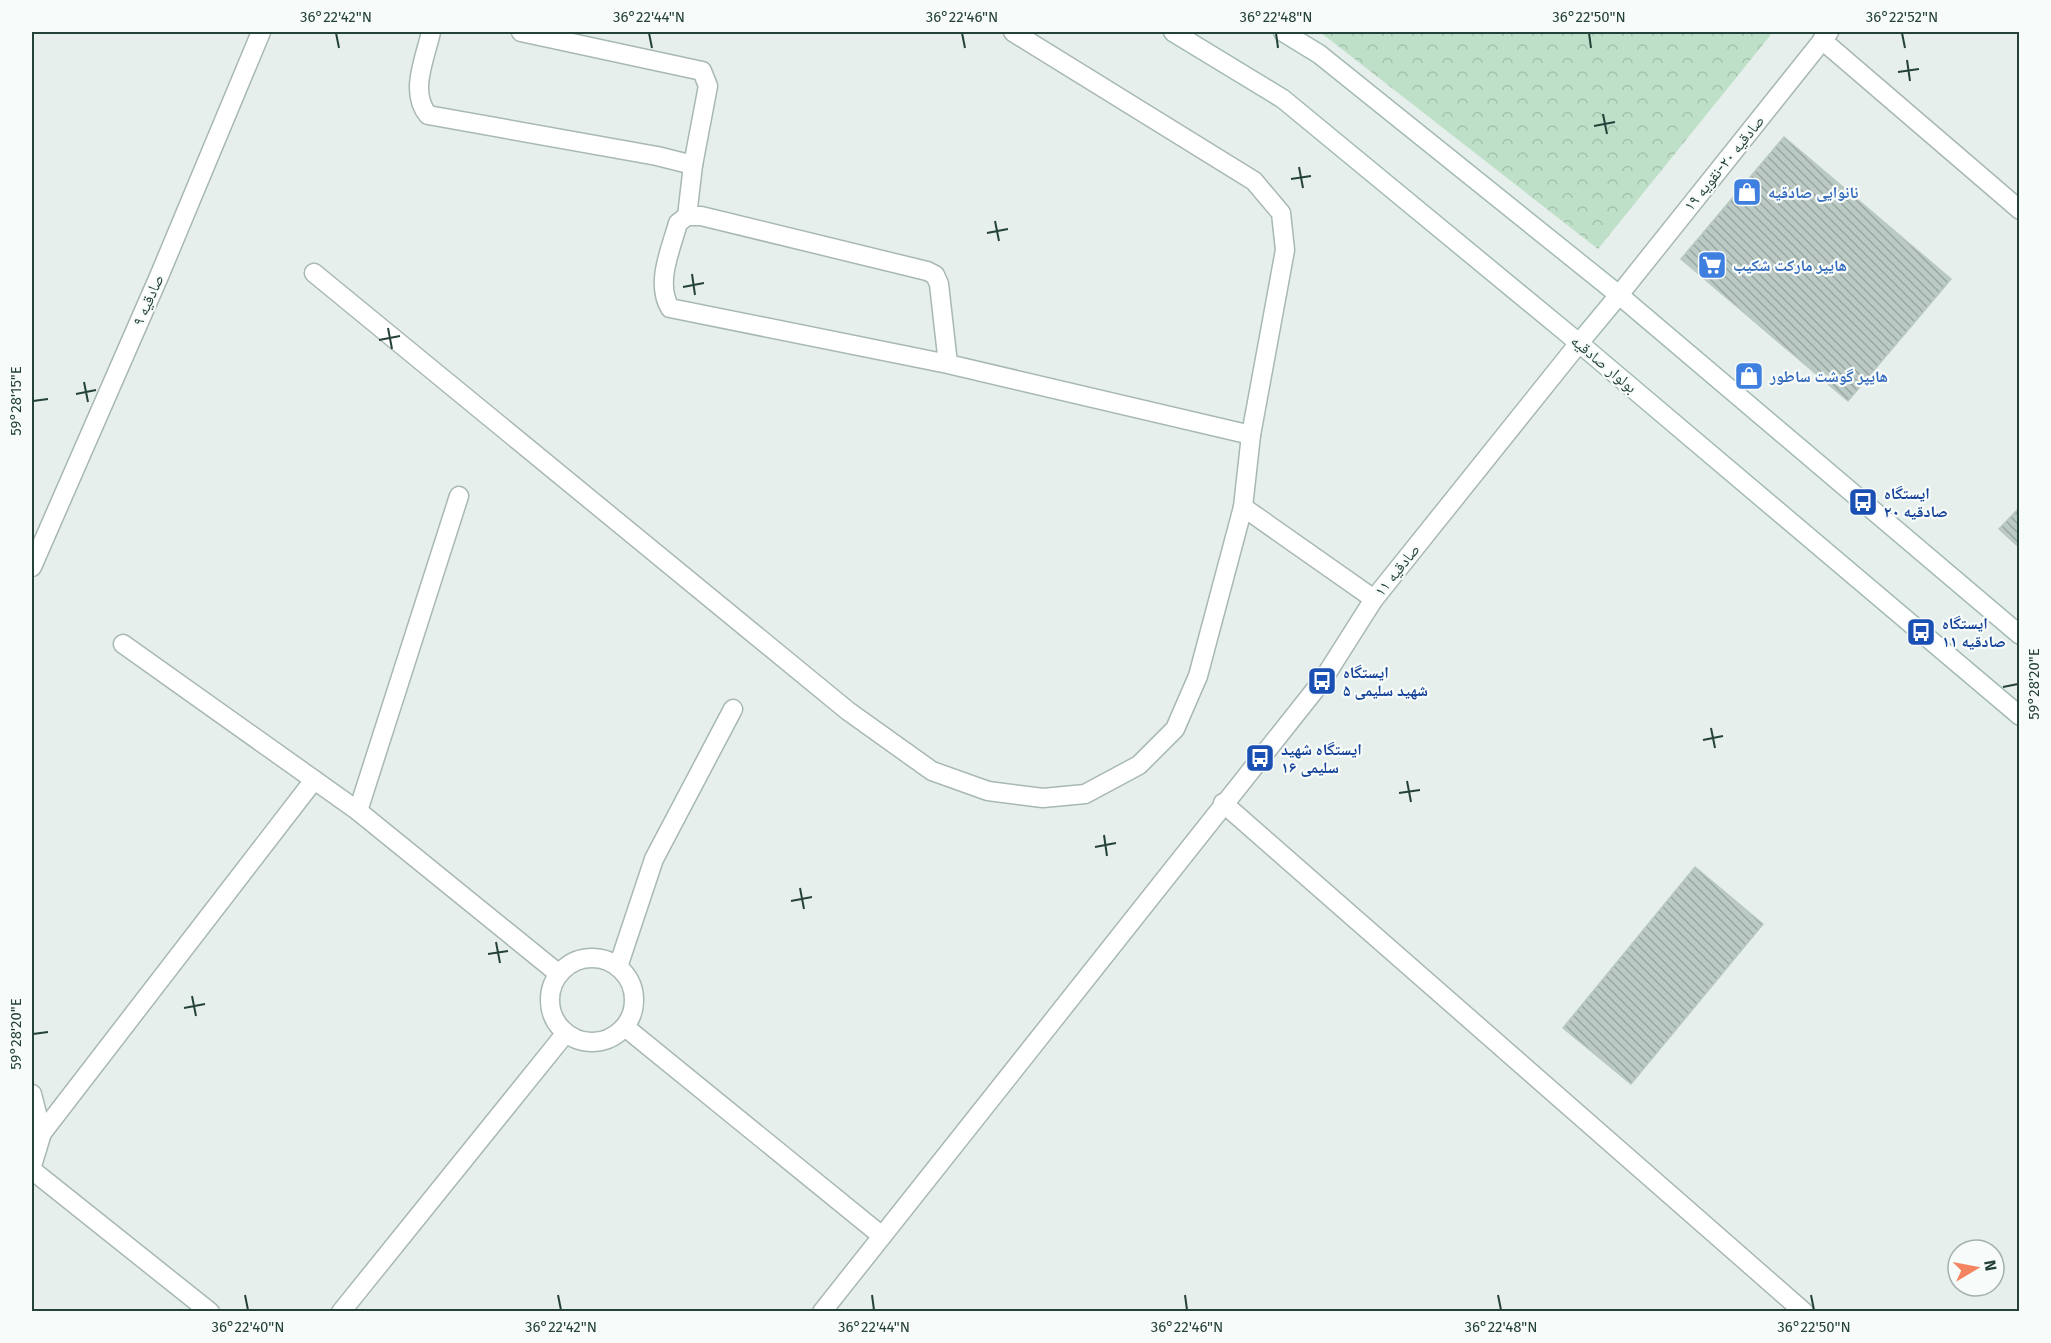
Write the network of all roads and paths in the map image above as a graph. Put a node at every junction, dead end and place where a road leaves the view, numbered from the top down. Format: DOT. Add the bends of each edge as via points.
graph roads {
  1 [pos="261,32"];
  2 [pos="431,32"];
  3 [pos="521,32"];
  4 [pos="1012,32"];
  5 [pos="1173,32"];
  6 [pos="1283,32"];
  7 [pos="1825,36"];
  8 [pos="693,165"];
  9 [pos="2019,210"];
  10 [pos="687,216"];
  11 [pos="314,273"];
  12 [pos="1619,295"];
  13 [pos="1579,343"];
  14 [pos="948,364"];
  15 [pos="1251,435"];
  16 [pos="459,496"];
  17 [pos="1243,507"];
  18 [pos="32,567"];
  19 [pos="1374,599"];
  20 [pos="2019,635"];
  21 [pos="123,644"];
  22 [pos="733,709"];
  23 [pos="2019,716"];
  24 [pos="314,780"];
  25 [pos="1223,803"];
  26 [pos="358,811"];
  27 [pos="618,967"];
  28 [pos="559,974"];
  29 [pos="625,1027"];
  30 [pos="565,1034"];
  31 [pos="32,1094"];
  32 [pos="42,1133"];
  33 [pos="32,1168"];
  34 [pos="882,1236"];
  35 [pos="210,1311"];
  36 [pos="341,1311"];
  37 [pos="822,1311"];
  38 [pos="1804,1311"];
  1 -- 18 [label="street, صادقیه ۹"];
  2 -- 8 [label="street" via="417,93 419,105 428,115"];
  3 -- 8 [label="street" via="702,71 708,86"];
  4 -- 15 [label="street" via="1254,181 1281,213 1285,250"];
  5 -- 13 [label="street, بولوار صادقیه" via="1283,99"];
  6 -- 12 [label="street" via="1319,54"];
  7 -- 9 [label="street"];
  7 -- 12 [label="street, صادقیه ۲۰-نقویه ۱۹"];
  8 -- 10 [label="street"];
  10 -- 14 [label="street" via="701,216 935,275"];
  10 -- 14 [label="street" via="678,223 663,285 670,308"];
  11 -- 17 [label="street" via="848,711 932,771 988,791 1043,798 1085,794 1138,765 1174,729 1198,676"];
  12 -- 13 [label="street, صادقیه ۲۰-نقویه ۱۹"];
  12 -- 20 [label="street"];
  13 -- 19 [label="street, صادقیه ۱۱"];
  13 -- 23 [label="street, بولوار صادقیه"];
  14 -- 15 [label="street"];
  15 -- 17 [label="street"];
  16 -- 26 [label="street"];
  17 -- 19 [label="street"];
  19 -- 25 [label="street, صادقیه ۱۱" via="1322,681"];
  21 -- 24 [label="street"];
  22 -- 27 [label="street" via="654,859"];
  24 -- 26 [label="street"];
  24 -- 32 [label="street"];
  25 -- 34 [label="street, صادقیه ۱۱"];
  25 -- 38 [label="street"];
  26 -- 28 [label="street"];
  27 -- 28 [label="street" via="603,959 587,958 571,963"];
  27 -- 29 [label="street" via="629,980 634,996"];
  28 -- 30 [label="street" via="551,988 549,1005"];
  29 -- 30 [label="street" via="612,1038 597,1043 580,1042"];
  29 -- 34 [label="street"];
  30 -- 36 [label="street"];
  31 -- 32 [label="street"];
  32 -- 33 [label="street"];
  33 -- 35 [label="street"];
  34 -- 37 [label="street, صادقیه ۱۱"];
}
